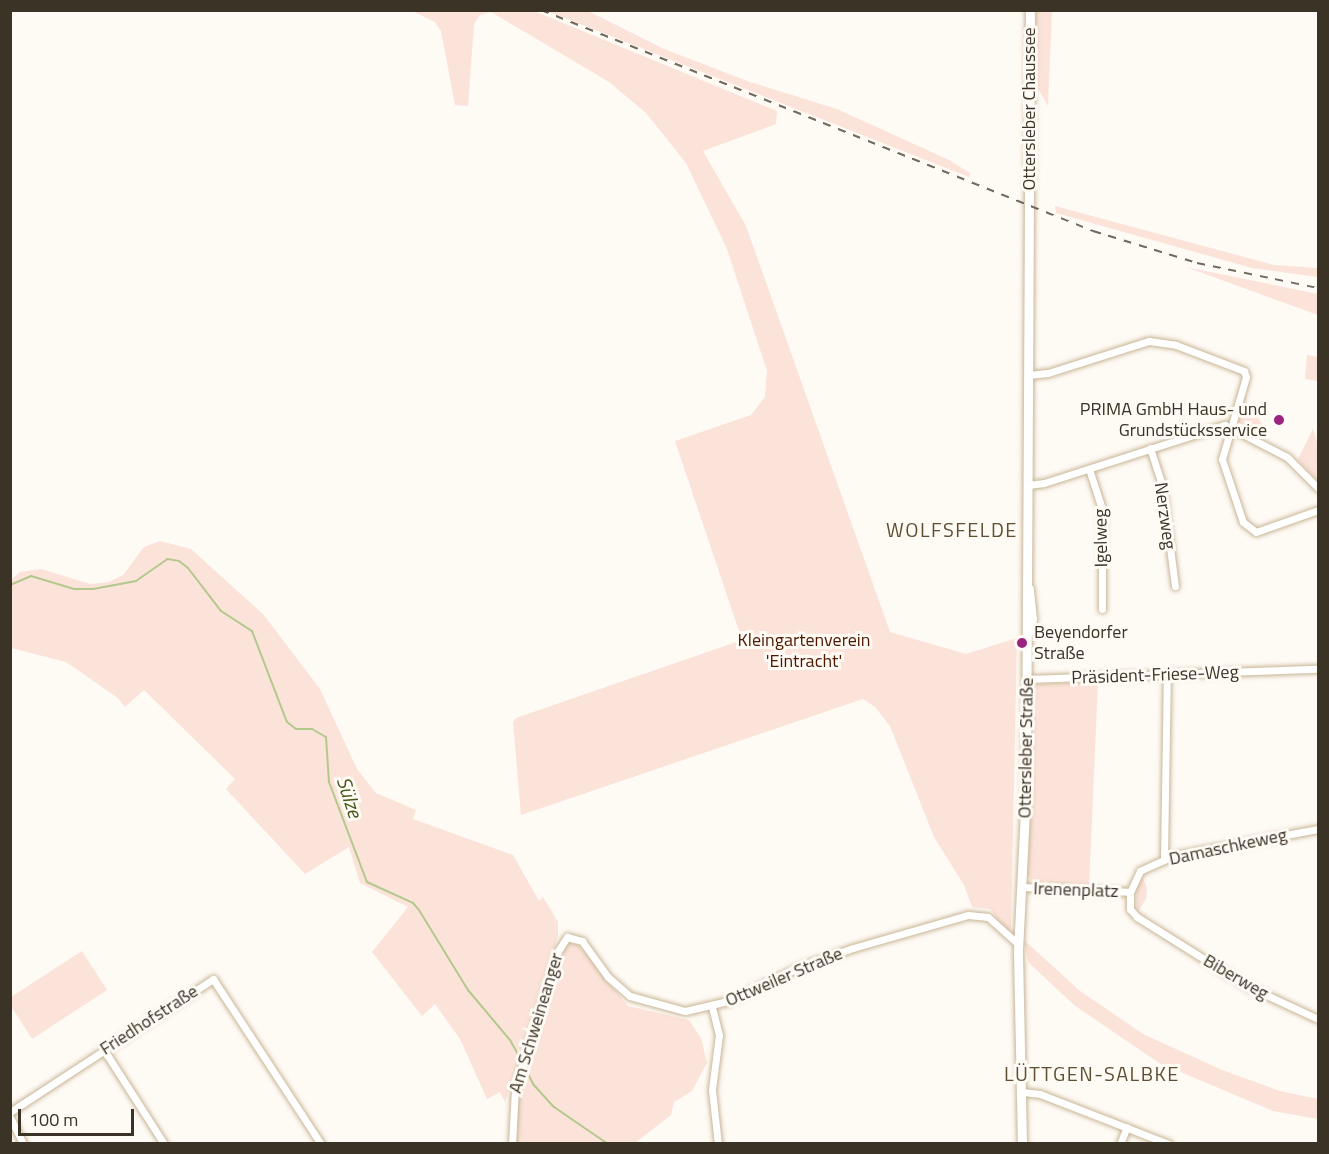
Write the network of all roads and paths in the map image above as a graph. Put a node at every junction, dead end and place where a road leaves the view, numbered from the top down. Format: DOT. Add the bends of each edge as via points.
graph roads {
  1 [pos="1030,10"];
  2 [pos="1028,208"];
  3 [pos="1028,375"];
  4 [pos="1230,426"];
  5 [pos="1150,448"];
  6 [pos="1089,469"];
  7 [pos="1028,485"];
  8 [pos="1318,488"];
  9 [pos="1318,510"];
  10 [pos="1027,580"];
  11 [pos="1174,586"];
  12 [pos="1028,601"];
  13 [pos="1102,609"];
  14 [pos="1027,638"];
  15 [pos="1028,654"];
  16 [pos="1318,669"];
  17 [pos="1167,675"];
  18 [pos="1027,679"];
  19 [pos="1318,829"];
  20 [pos="1164,859"];
  21 [pos="1140,871"];
  22 [pos="1021,887"];
  23 [pos="1130,892"];
  24 [pos="1156,930"];
  25 [pos="564,939"];
  26 [pos="1018,944"];
  27 [pos="712,1007"];
  28 [pos="1318,1019"];
  29 [pos="104,1050"];
  30 [pos="1022,1092"];
  31 [pos="10,1112"];
  32 [pos="10,1117"];
  33 [pos="1127,1127"];
  34 [pos="23,1143"];
  35 [pos="164,1143"];
  36 [pos="321,1143"];
  37 [pos="512,1143"];
  38 [pos="718,1143"];
  39 [pos="1022,1143"];
  40 [pos="1120,1143"];
  41 [pos="1169,1143"];
  1 -- 2 [label="main road, Ottersleber Chaussee"];
  2 -- 3 [label="main road, Ottersleber Straße"];
  3 -- 4 [label="street" via="1048,373 1141,342 1166,342 1246,373"];
  3 -- 7 [label="main road, Ottersleber Straße"];
  4 -- 5 [label="street" via="1204,429"];
  4 -- 8 [label="street" via="1287,457"];
  4 -- 9 [label="street" via="1222,462 1249,530 1259,531"];
  5 -- 6 [label="street"];
  5 -- 11 [label="street, Nerzweg" via="1162,486"];
  6 -- 7 [label="street"];
  6 -- 13 [label="street, Igelweg" via="1102,509"];
  7 -- 10 [label="main road, Ottersleber Straße"];
  10 -- 12 [label="main road, Ottersleber Straße"];
  10 -- 14 [label="street" via="1033,619"];
  12 -- 14 [label="main road, Ottersleber Straße"];
  12 -- 15 [label="street" via="1022,617"];
  14 -- 15 [label="main road, Ottersleber Straße"];
  15 -- 18 [label="main road, Ottersleber Straße"];
  16 -- 17 [label="street, Präsident-Friese-Weg"];
  17 -- 18 [label="street, Präsident-Friese-Weg"];
  17 -- 20 [label="street"];
  18 -- 22 [label="main road, Ottersleber Straße"];
  19 -- 20 [label="street, Damaschkeweg"];
  20 -- 21 [label="street, Damaschkeweg"];
  21 -- 23 [label="street, Irenenplatz"];
  22 -- 23 [label="street, Irenenplatz"];
  22 -- 26 [label="main road, Ottersleber Straße"];
  23 -- 24 [label="street, Irenenplatz" via="1133,914"];
  24 -- 28 [label="street, Biberweg" via="1247,986"];
  25 -- 27 [label="street, Ottweiler Straße" via="580,939 613,983 638,1000 680,1011"];
  25 -- 37 [label="street, Am Schweineanger" via="512,1104"];
  26 -- 27 [label="street, Ottweiler Straße" via="988,917 968,915 825,958"];
  26 -- 30 [label="main road, Ottersleber Straße"];
  27 -- 38 [label="street" via="718,1035 712,1090"];
  29 -- 31 [label="street, Friedhofstraße"];
  29 -- 35 [label="street"];
  29 -- 36 [label="street, Friedhofstraße" via="215,979"];
  30 -- 33 [label="street" via="1038,1093"];
  30 -- 39 [label="main road, Ottersleber Straße"];
  32 -- 34 [label="street"];
  33 -- 40 [label="street"];
  33 -- 41 [label="street"];
}
